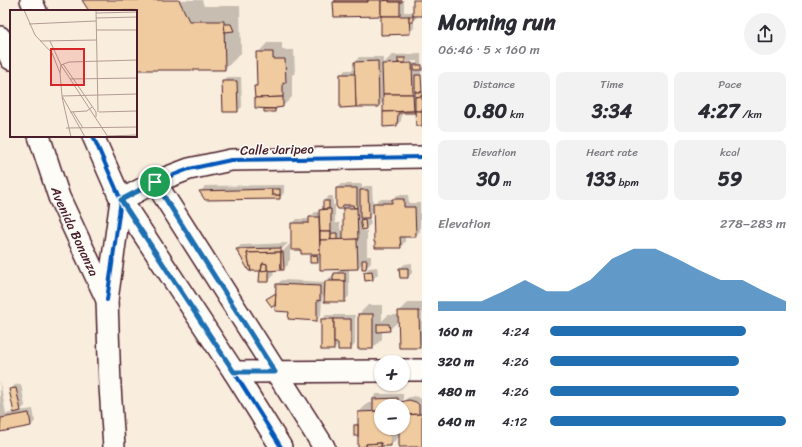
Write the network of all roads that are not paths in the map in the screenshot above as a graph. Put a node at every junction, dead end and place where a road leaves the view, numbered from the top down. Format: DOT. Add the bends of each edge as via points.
graph roads {
  1 [pos="31,0"];
  2 [pos="36,10"];
  3 [pos="39,137"];
  4 [pos="93,137"];
  5 [pos="422,157"];
  6 [pos="155,182"];
  7 [pos="121,200"];
  8 [pos="107,300"];
  9 [pos="410,370"];
  10 [pos="422,370"];
  11 [pos="374,371"];
  12 [pos="234,372"];
  13 [pos="275,372"];
  14 [pos="114,447"];
  15 [pos="281,447"];
  16 [pos="324,447"];
  1 -- 2 [label="street"];
  3 -- 8 [label="street, Avenida Bonanza" via="59,197"];
  4 -- 7 [label="street"];
  5 -- 6 [label="street, Calle Jaripeo" via="231,160 189,169"];
  6 -- 7 [label="street, Calle Jaripeo"];
  6 -- 13 [label="street"];
  7 -- 8 [label="street"];
  7 -- 12 [label="street"];
  8 -- 14 [label="street, Avenida Bonanza"];
  9 -- 10 [label="street"];
  11 -- 13 [label="street"];
  12 -- 13 [label="street"];
  12 -- 15 [label="street"];
  13 -- 16 [label="street"];
}
